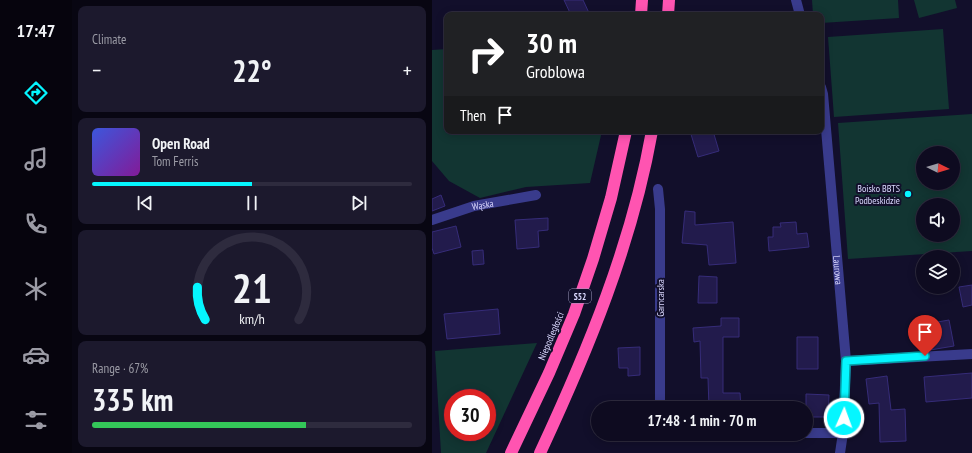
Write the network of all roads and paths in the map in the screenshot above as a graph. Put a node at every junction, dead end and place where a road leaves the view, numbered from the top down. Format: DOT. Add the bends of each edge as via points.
graph roads {
  1 [pos="642,0"];
  2 [pos="668,0"];
  3 [pos="796,0"];
  4 [pos="641,12"];
  5 [pos="668,12"];
  6 [pos="799,12"];
  7 [pos="824,106"];
  8 [pos="625,134"];
  9 [pos="651,134"];
  10 [pos="658,189"];
  11 [pos="536,195"];
  12 [pos="432,220"];
  13 [pos="972,354"];
  14 [pos="846,361"];
  15 [pos="660,401"];
  16 [pos="813,433"];
  17 [pos="843,433"];
  18 [pos="511,453"];
  19 [pos="540,453"];
  20 [pos="840,453"];
  1 -- 4 [label="highway"];
  2 -- 5 [label="highway"];
  3 -- 6 [label="street"];
  7 -- 14 [label="street, Laurowa"];
  8 -- 18 [label="highway, Niepodległości / S52" via="594,259 549,373"];
  9 -- 19 [label="highway, S52" via="617,269 573,382"];
  10 -- 15 [label="street, Garncarska"];
  11 -- 12 [label="street, Wąska" via="474,206"];
  13 -- 14 [label="street"];
  14 -- 17 [label="street, Laurowa"];
  16 -- 17 [label="street"];
  17 -- 20 [label="street, Laurowa"];
}
